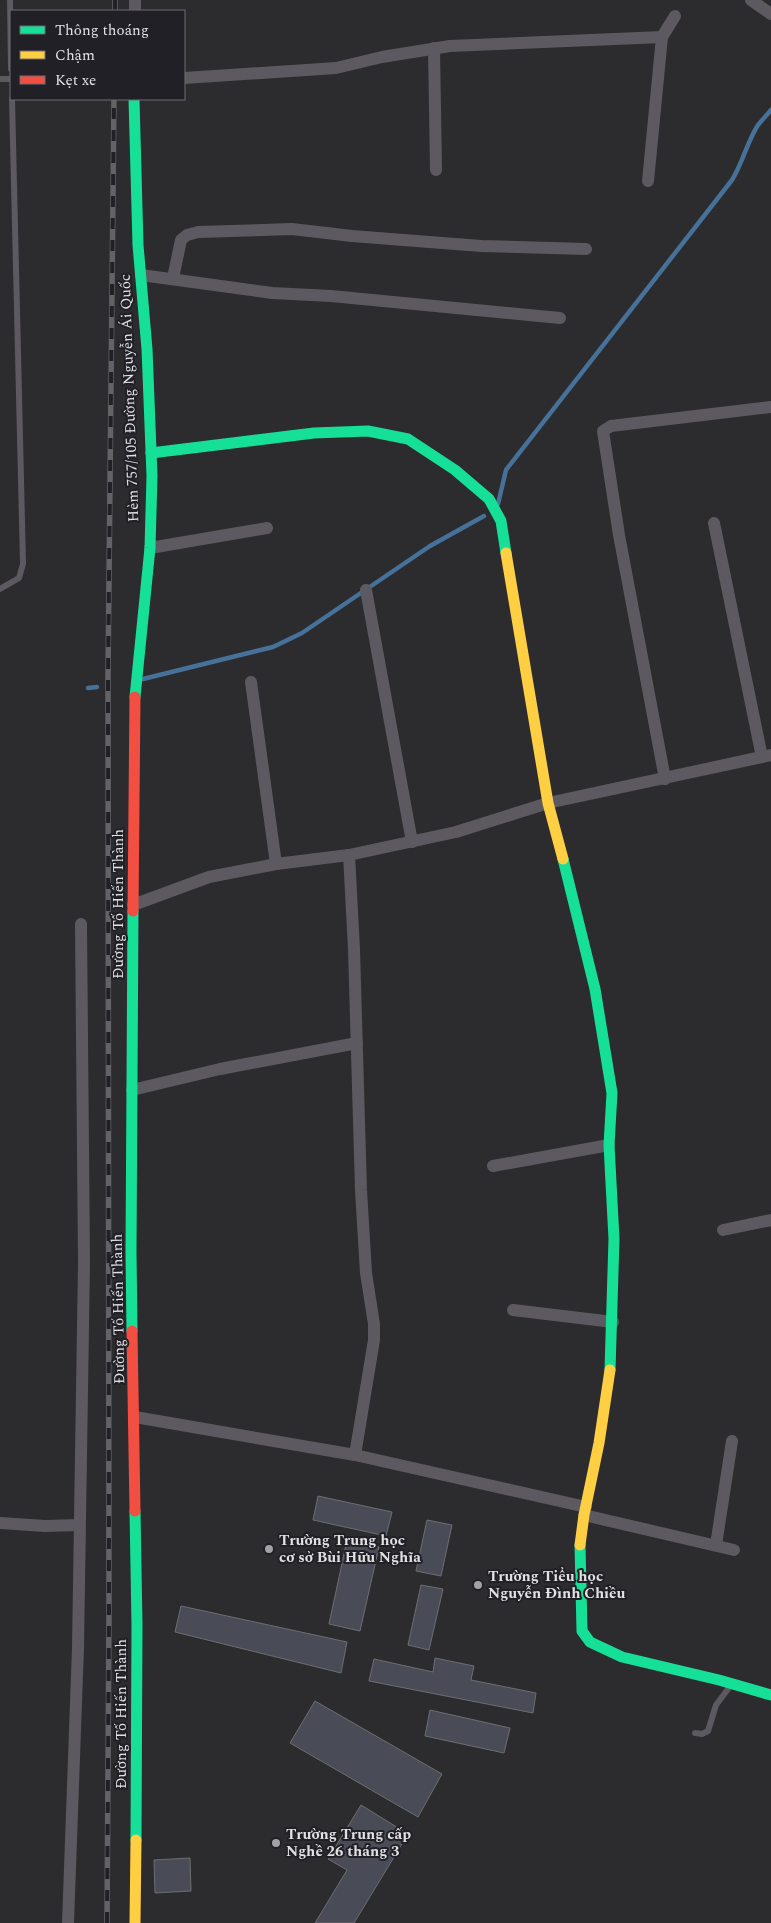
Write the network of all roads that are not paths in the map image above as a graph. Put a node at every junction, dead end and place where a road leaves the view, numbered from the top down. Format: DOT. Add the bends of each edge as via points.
graph roads {
  1 [pos="751,0"];
  2 [pos="771,14"];
  3 [pos="675,16"];
  4 [pos="662,37"];
  5 [pos="434,48"];
  6 [pos="185,78"];
  7 [pos="12,100"];
  8 [pos="134,100"];
  9 [pos="436,170"];
  10 [pos="648,181"];
  11 [pos="586,248"];
  12 [pos="141,275"];
  13 [pos="173,278"];
  14 [pos="560,318"];
  15 [pos="771,407"];
  16 [pos="151,453"];
  17 [pos="714,523"];
  18 [pos="267,528"];
  19 [pos="150,548"];
  20 [pos="0,589"];
  21 [pos="366,590"];
  22 [pos="251,682"];
  23 [pos="135,696"];
  24 [pos="766,756"];
  25 [pos="665,779"];
  26 [pos="548,803"];
  27 [pos="412,842"];
  28 [pos="349,855"];
  29 [pos="276,864"];
  30 [pos="133,905"];
  31 [pos="81,924"];
  32 [pos="357,1042"];
  33 [pos="132,1090"];
  34 [pos="609,1145"];
  35 [pos="493,1166"];
  36 [pos="771,1220"];
  37 [pos="723,1230"];
  38 [pos="512,1310"];
  39 [pos="613,1322"];
  40 [pos="135,1416"];
  41 [pos="732,1441"];
  42 [pos="355,1454"];
  43 [pos="585,1511"];
  44 [pos="0,1523"];
  45 [pos="79,1525"];
  46 [pos="716,1546"];
  47 [pos="734,1550"];
  48 [pos="732,1684"];
  49 [pos="771,1695"];
  50 [pos="695,1732"];
  51 [pos="68,1923"];
  52 [pos="135,1923"];
  1 -- 2 [label="street"];
  3 -- 4 [label="street"];
  4 -- 5 [label="street"];
  4 -- 10 [label="street"];
  5 -- 6 [label="street" via="336,68"];
  5 -- 9 [label="street"];
  7 -- 20 [label="lane" via="23,564 19,578"];
  8 -- 12 [label="street, Hẻm 757/105 Đường Nguyễn Ái Quốc"];
  11 -- 13 [label="street" via="482,246 292,229 198,232 181,240"];
  12 -- 13 [label="street"];
  12 -- 16 [label="street, Hẻm 757/105 Đường Nguyễn Ái Quốc"];
  13 -- 14 [label="street" via="272,293"];
  15 -- 25 [label="street" via="612,426 603,431"];
  16 -- 19 [label="street, Hẻm 757/105 Đường Nguyễn Ái Quốc"];
  16 -- 26 [label="street" via="314,433 368,431 408,439 455,470 489,499 501,521"];
  17 -- 24 [label="street"];
  18 -- 19 [label="street"];
  19 -- 23 [label="street, Hẻm 757/105 Đường Nguyễn Ái Quốc"];
  21 -- 27 [label="street"];
  22 -- 29 [label="street"];
  23 -- 30 [label="street, Đường Tố Hiến Thành"];
  24 -- 25 [label="street"];
  25 -- 26 [label="street"];
  26 -- 27 [label="street" via="456,832"];
  26 -- 34 [label="street" via="574,897 606,1048 612,1093"];
  27 -- 28 [label="street"];
  28 -- 29 [label="street"];
  28 -- 32 [label="street"];
  29 -- 30 [label="street" via="208,877"];
  30 -- 33 [label="street, Đường Tố Hiến Thành"];
  31 -- 45 [label="street" via="84,1209"];
  32 -- 33 [label="street"];
  32 -- 42 [label="street" via="360,1190 374,1340"];
  33 -- 40 [label="street, Đường Tố Hiến Thành"];
  34 -- 35 [label="street"];
  34 -- 39 [label="street" via="614,1239"];
  36 -- 37 [label="street"];
  38 -- 39 [label="street"];
  39 -- 43 [label="street" via="611,1365"];
  40 -- 42 [label="street"];
  40 -- 52 [label="street, Đường Tố Hiến Thành"];
  41 -- 46 [label="street"];
  42 -- 43 [label="street"];
  43 -- 46 [label="street"];
  43 -- 48 [label="street" via="580,1558 582,1631 585,1637 622,1657"];
  44 -- 45 [label="street"];
  45 -- 51 [label="street"];
  46 -- 47 [label="street"];
  48 -- 49 [label="street"];
  48 -- 50 [label="lane" via="716,1705 708,1731 702,1734"];
}
